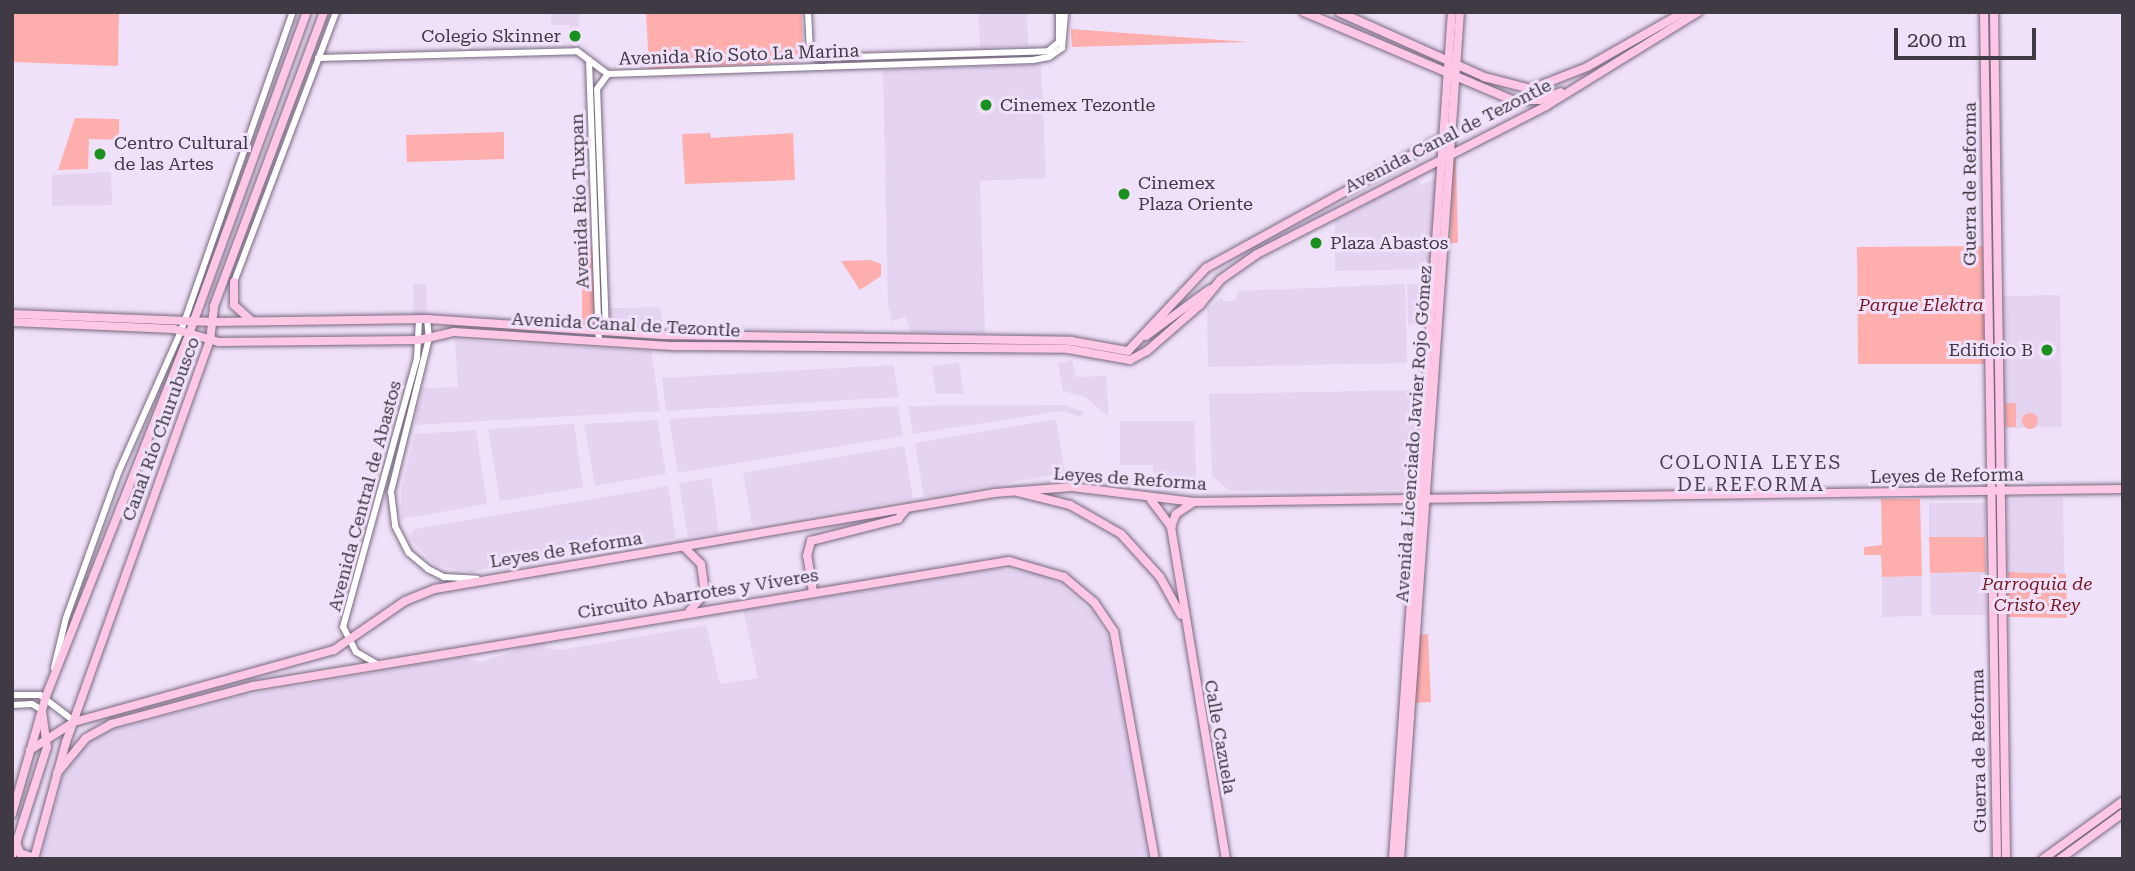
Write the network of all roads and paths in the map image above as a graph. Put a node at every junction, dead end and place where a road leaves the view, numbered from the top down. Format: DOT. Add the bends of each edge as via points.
graph roads {
  1 [pos="293,12"];
  2 [pos="307,12"];
  3 [pos="324,12"];
  4 [pos="336,12"];
  5 [pos="1059,12"];
  6 [pos="1066,12"];
  7 [pos="1304,12"];
  8 [pos="1339,12"];
  9 [pos="1452,12"];
  10 [pos="1460,12"];
  11 [pos="1684,12"];
  12 [pos="1698,12"];
  13 [pos="1984,12"];
  14 [pos="1994,12"];
  15 [pos="807,13"];
  16 [pos="810,53"];
  17 [pos="1044,55"];
  18 [pos="318,58"];
  19 [pos="589,60"];
  20 [pos="1454,64"];
  21 [pos="800,66"];
  22 [pos="608,74"];
  23 [pos="1453,78"];
  24 [pos="1570,88"];
  25 [pos="1512,100"];
  26 [pos="1524,116"];
  27 [pos="1446,136"];
  28 [pos="248,152"];
  29 [pos="1448,153"];
  30 [pos="250,169"];
  31 [pos="1376,173"];
  32 [pos="1384,187"];
  33 [pos="1330,198"];
  34 [pos="598,205"];
  35 [pos="1338,211"];
  36 [pos="1272,228"];
  37 [pos="1280,242"];
  38 [pos="1226,254"];
  39 [pos="1236,267"];
  40 [pos="234,282"];
  41 [pos="1213,288"];
  42 [pos="216,300"];
  43 [pos="12,314"];
  44 [pos="423,319"];
  45 [pos="189,321"];
  46 [pos="252,321"];
  47 [pos="12,322"];
  48 [pos="213,322"];
  49 [pos="607,331"];
  50 [pos="185,332"];
  51 [pos="1146,336"];
  52 [pos="429,338"];
  53 [pos="210,340"];
  54 [pos="419,340"];
  55 [pos="606,341"];
  56 [pos="2123,489"];
  57 [pos="1017,491"];
  58 [pos="1995,491"];
  59 [pos="1420,498"];
  60 [pos="1151,500"];
  61 [pos="1194,502"];
  62 [pos="906,509"];
  63 [pos="1171,527"];
  64 [pos="684,547"];
  65 [pos="486,578"];
  66 [pos="813,592"];
  67 [pos="687,611"];
  68 [pos="1184,621"];
  69 [pos="349,642"];
  70 [pos="377,664"];
  71 [pos="52,681"];
  72 [pos="12,695"];
  73 [pos="1998,697"];
  74 [pos="45,698"];
  75 [pos="12,705"];
  76 [pos="42,710"];
  77 [pos="74,722"];
  78 [pos="48,737"];
  79 [pos="30,750"];
  80 [pos="57,773"];
  81 [pos="2123,801"];
  82 [pos="2123,813"];
  83 [pos="12,814"];
  84 [pos="17,842"];
  85 [pos="12,856"];
  86 [pos="34,859"];
  87 [pos="1155,859"];
  88 [pos="1226,859"];
  89 [pos="1393,859"];
  90 [pos="1399,859"];
  91 [pos="1997,859"];
  92 [pos="2006,859"];
  93 [pos="2043,859"];
  94 [pos="2060,859"];
  1 -- 28 [label="street, Canal Río Churubusco"];
  2 -- 30 [label="main road, Canal Río Churubusco"];
  3 -- 42 [label="main road, Canal Río Churubusco"];
  4 -- 18 [label="street"];
  5 -- 17 [label="street" via="1059,42"];
  6 -- 17 [label="street" via="1062,48"];
  7 -- 23 [label="main road"];
  8 -- 20 [label="main road"];
  9 -- 20 [label="main road, Avenida Licenciado Javier Rojo Gómez"];
  10 -- 20 [label="main road, Avenida Licenciado Javier Rojo Gómez"];
  11 -- 20 [label="main road" via="1544,86 1520,89"];
  12 -- 24 [label="main road, Avenida Canal de Tezontle"];
  13 -- 58 [label="main road, Guerra de Reforma"];
  14 -- 58 [label="main road, Guerra de Reforma"];
  15 -- 16 [label="street"];
  16 -- 17 [label="street, Avenida Río Soto La Marina" via="828,58"];
  16 -- 21 [label="street"];
  17 -- 21 [label="street, Avenida Río Soto La Marina"];
  18 -- 19 [label="street, Avenida Río Soto La Marina" via="570,51"];
  18 -- 40 [label="street"];
  19 -- 22 [label="street, Avenida Río Soto La Marina"];
  19 -- 34 [label="street, Avenida Río Tuxpan"];
  20 -- 23 [label="main road, Avenida Licenciado Javier Rojo Gómez"];
  21 -- 22 [label="street, Avenida Río Soto La Marina"];
  22 -- 34 [label="street, Avenida Río Tuxpan" via="597,89"];
  23 -- 25 [label="main road"];
  23 -- 27 [label="main road, Avenida Licenciado Javier Rojo Gómez"];
  23 -- 29 [label="main road, Avenida Licenciado Javier Rojo Gómez"];
  24 -- 25 [label="main road" via="1540,100"];
  24 -- 26 [label="main road, Avenida Canal de Tezontle"];
  25 -- 26 [label="main road"];
  26 -- 29 [label="main road, Avenida Canal de Tezontle"];
  27 -- 29 [label="main road, Avenida Licenciado Javier Rojo Gómez"];
  27 -- 31 [label="main road, Avenida Canal de Tezontle"];
  28 -- 30 [label="main road"];
  28 -- 45 [label="street, Canal Río Churubusco"];
  29 -- 32 [label="main road, Avenida Canal de Tezontle"];
  29 -- 59 [label="main road, Avenida Licenciado Javier Rojo Gómez"];
  30 -- 45 [label="main road, Canal Río Churubusco"];
  31 -- 32 [label="main road" via="1384,175"];
  31 -- 33 [label="main road, Avenida Canal de Tezontle"];
  32 -- 35 [label="main road, Avenida Canal de Tezontle"];
  33 -- 35 [label="main road" via="1328,206"];
  33 -- 36 [label="main road, Avenida Canal de Tezontle"];
  34 -- 49 [label="street, Avenida Río Tuxpan"];
  35 -- 37 [label="main road, Avenida Canal de Tezontle"];
  36 -- 37 [label="main road" via="1279,233"];
  36 -- 38 [label="main road, Avenida Canal de Tezontle"];
  37 -- 39 [label="main road, Avenida Canal de Tezontle"];
  38 -- 39 [label="main road" via="1226,262"];
  38 -- 51 [label="main road, Avenida Canal de Tezontle" via="1176,297 1152,322"];
  39 -- 41 [label="main road, Avenida Canal de Tezontle"];
  40 -- 42 [label="main road"];
  40 -- 46 [label="main road" via="234,305"];
  41 -- 51 [label="main road, Avenida Canal de Tezontle"];
  41 -- 55 [label="main road, Avenida Canal de Tezontle" via="1147,351 1123,361 1068,349"];
  42 -- 48 [label="main road, Canal Río Churubusco"];
  43 -- 45 [label="main road, Avenida Canal de Tezontle"];
  44 -- 46 [label="main road, Avenida Canal de Tezontle"];
  44 -- 49 [label="main road, Avenida Canal de Tezontle"];
  44 -- 52 [label="street, Avenida Central de Abastos"];
  44 -- 54 [label="street, Avenida Central de Abastos"];
  45 -- 48 [label="main road, Avenida Canal de Tezontle"];
  45 -- 50 [label="main road, Canal Río Churubusco"];
  46 -- 48 [label="main road, Avenida Canal de Tezontle"];
  47 -- 50 [label="main road, Avenida Canal de Tezontle"];
  48 -- 53 [label="main road, Canal Río Churubusco"];
  49 -- 51 [label="main road, Avenida Canal de Tezontle" via="1071,341 1123,352 1133,350"];
  49 -- 55 [label="main road"];
  49 -- 55 [label="street, Avenida Río Tuxpan"];
  50 -- 53 [label="main road, Avenida Canal de Tezontle"];
  50 -- 71 [label="main road, Canal Río Churubusco"];
  50 -- 71 [label="street, Canal Río Churubusco" via="119,471 66,618"];
  52 -- 54 [label="main road, Avenida Canal de Tezontle"];
  52 -- 55 [label="main road, Avenida Canal de Tezontle" via="454,332"];
  52 -- 65 [label="street, Avenida Central de Abastos" via="391,492 395,526 409,553 428,569 444,577"];
  53 -- 54 [label="main road, Avenida Canal de Tezontle"];
  53 -- 77 [label="main road, Canal Río Churubusco"];
  54 -- 69 [label="street, Avenida Central de Abastos" via="392,458 343,627"];
  56 -- 58 [label="main road, Leyes de Reforma"];
  57 -- 60 [label="main road, Leyes de Reforma" via="1072,487"];
  57 -- 62 [label="main road, Leyes de Reforma"];
  57 -- 68 [label="main road, Calle Cazuela" via="1070,505 1121,534 1160,577"];
  58 -- 59 [label="main road, Leyes de Reforma"];
  58 -- 73 [label="main road, Guerra de Reforma"];
  59 -- 61 [label="main road, Leyes de Reforma"];
  59 -- 89 [label="main road, Avenida Licenciado Javier Rojo Gómez"];
  59 -- 90 [label="main road, Avenida Licenciado Javier Rojo Gómez"];
  60 -- 61 [label="main road, Leyes de Reforma"];
  60 -- 63 [label="main road, Calle Cazuela"];
  61 -- 63 [label="main road" via="1177,514"];
  62 -- 64 [label="main road, Leyes de Reforma"];
  62 -- 66 [label="main road" via="898,519 811,541 807,556"];
  63 -- 68 [label="main road, Calle Cazuela"];
  64 -- 65 [label="main road, Leyes de Reforma"];
  64 -- 67 [label="main road" via="701,564 705,593"];
  65 -- 69 [label="main road, Leyes de Reforma" via="420,594"];
  66 -- 67 [label="main road, Circuito Abarrotes y Víveres"];
  66 -- 87 [label="main road, Circuito Abarrotes y Víveres" via="1009,561 1045,569 1080,589 1110,625 1122,660"];
  67 -- 70 [label="main road, Circuito Abarrotes y Víveres"];
  68 -- 88 [label="main road, Calle Cazuela"];
  69 -- 70 [label="street" via="361,657"];
  69 -- 77 [label="main road, Leyes de Reforma"];
  70 -- 80 [label="main road, Circuito Abarrotes y Víveres" via="253,686 120,721 86,738"];
  71 -- 74 [label="main road, Canal Río Churubusco"];
  72 -- 74 [label="street"];
  73 -- 91 [label="main road, Guerra de Reforma"];
  73 -- 92 [label="main road, Guerra de Reforma"];
  74 -- 76 [label="main road, Canal Río Churubusco"];
  74 -- 77 [label="street"];
  75 -- 76 [label="street" via="32,704"];
  76 -- 78 [label="main road, Canal Río Churubusco"];
  76 -- 79 [label="main road, Canal Río Churubusco"];
  77 -- 78 [label="main road, Leyes de Reforma"];
  77 -- 80 [label="main road, Canal Río Churubusco"];
  78 -- 79 [label="main road, Leyes de Reforma"];
  78 -- 84 [label="main road, Canal Río Churubusco"];
  79 -- 83 [label="main road, Canal Río Churubusco"];
  80 -- 86 [label="main road, Canal Río Churubusco"];
  81 -- 93 [label="main road"];
  82 -- 94 [label="main road"];
  84 -- 85 [label="main road, Canal Río Churubusco"];
  84 -- 86 [label="main road" via="20,853"];
}
